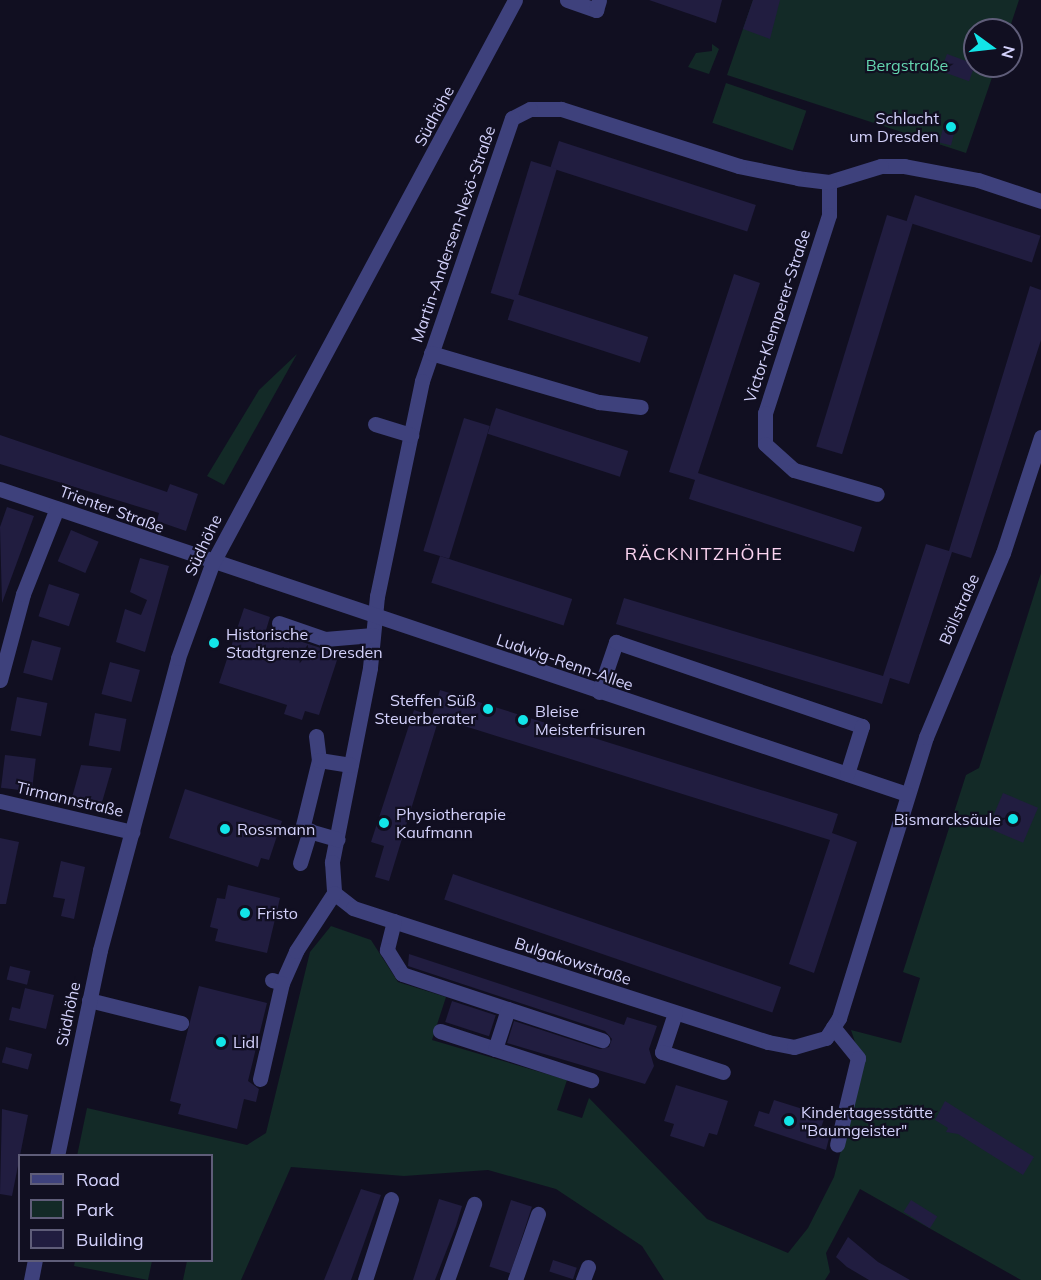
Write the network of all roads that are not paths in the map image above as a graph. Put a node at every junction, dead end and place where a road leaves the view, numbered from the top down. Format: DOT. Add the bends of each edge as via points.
graph roads {
  1 [pos="515,0"];
  2 [pos="567,0"];
  3 [pos="599,0"];
  4 [pos="829,182"];
  5 [pos="1041,201"];
  6 [pos="431,353"];
  7 [pos="641,407"];
  8 [pos="375,424"];
  9 [pos="411,435"];
  10 [pos="1041,437"];
  11 [pos="0,489"];
  12 [pos="877,494"];
  13 [pos="57,508"];
  14 [pos="212,564"];
  15 [pos="374,618"];
  16 [pos="279,623"];
  17 [pos="373,635"];
  18 [pos="0,680"];
  19 [pos="599,692"];
  20 [pos="316,736"];
  21 [pos="320,760"];
  22 [pos="351,765"];
  23 [pos="847,774"];
  24 [pos="907,794"];
  25 [pos="0,801"];
  26 [pos="310,831"];
  27 [pos="132,832"];
  28 [pos="338,839"];
  29 [pos="300,863"];
  30 [pos="334,893"];
  31 [pos="394,921"];
  32 [pos="89,1000"];
  33 [pos="508,1009"];
  34 [pos="675,1013"];
  35 [pos="181,1023"];
  36 [pos="833,1027"];
  37 [pos="440,1031"];
  38 [pos="602,1040"];
  39 [pos="495,1049"];
  40 [pos="723,1072"];
  41 [pos="260,1079"];
  42 [pos="591,1080"];
  43 [pos="837,1145"];
  44 [pos="57,1154"];
  45 [pos="391,1199"];
  46 [pos="474,1204"];
  47 [pos="538,1214"];
  48 [pos="35,1262"];
  49 [pos="31,1280"];
  50 [pos="365,1280"];
  51 [pos="447,1280"];
  52 [pos="515,1280"];
  1 -- 14 [label="street, Südhöhe"];
  2 -- 3 [label="street" via="596,10"];
  4 -- 5 [label="street, Martin-Andersen-Nexö-Straße" via="881,166 904,166 978,180"];
  4 -- 6 [label="street, Martin-Andersen-Nexö-Straße" via="739,166 561,109 530,109 512,118 498,146"];
  4 -- 12 [label="street, Victor-Klemperer-Straße" via="829,215 765,413 765,444 794,470"];
  6 -- 7 [label="street" via="599,402"];
  6 -- 9 [label="street, Martin-Andersen-Nexö-Straße"];
  8 -- 9 [label="street"];
  9 -- 15 [label="street, Martin-Andersen-Nexö-Straße"];
  10 -- 24 [label="street, Böllstraße" via="1003,553 947,681"];
  11 -- 13 [label="street, Trienter Straße"];
  13 -- 14 [label="street, Trienter Straße"];
  13 -- 18 [label="street" via="23,594"];
  14 -- 15 [label="street, Ludwig-Renn-Allee"];
  14 -- 27 [label="street, Südhöhe" via="178,658"];
  15 -- 17 [label="street"];
  15 -- 19 [label="street, Ludwig-Renn-Allee"];
  16 -- 17 [label="street" via="325,639"];
  17 -- 22 [label="street"];
  19 -- 23 [label="street, Ludwig-Renn-Allee"];
  19 -- 23 [label="street" via="616,642 862,726"];
  20 -- 21 [label="street"];
  21 -- 22 [label="street"];
  21 -- 26 [label="street" via="302,829"];
  22 -- 28 [label="street"];
  23 -- 24 [label="street, Ludwig-Renn-Allee"];
  24 -- 36 [label="street"];
  25 -- 27 [label="street, Tirmannstraße"];
  26 -- 28 [label="street"];
  26 -- 29 [label="street"];
  27 -- 32 [label="street, Südhöhe"];
  28 -- 30 [label="street" via="330,879"];
  30 -- 31 [label="street, Bulgakowstraße" via="353,908"];
  30 -- 41 [label="street" via="277,981"];
  31 -- 33 [label="street" via="387,950 402,974"];
  31 -- 34 [label="street, Bulgakowstraße"];
  32 -- 35 [label="street"];
  32 -- 44 [label="street, Südhöhe"];
  33 -- 38 [label="street"];
  33 -- 39 [label="street"];
  34 -- 36 [label="street, Bulgakowstraße" via="794,1047 816,1044"];
  34 -- 40 [label="street" via="663,1052"];
  36 -- 43 [label="street" via="858,1058"];
  37 -- 39 [label="street"];
  39 -- 42 [label="street"];
  45 -- 50 [label="street"];
  46 -- 51 [label="street"];
  47 -- 52 [label="street"];
  48 -- 49 [label="street"];
}
